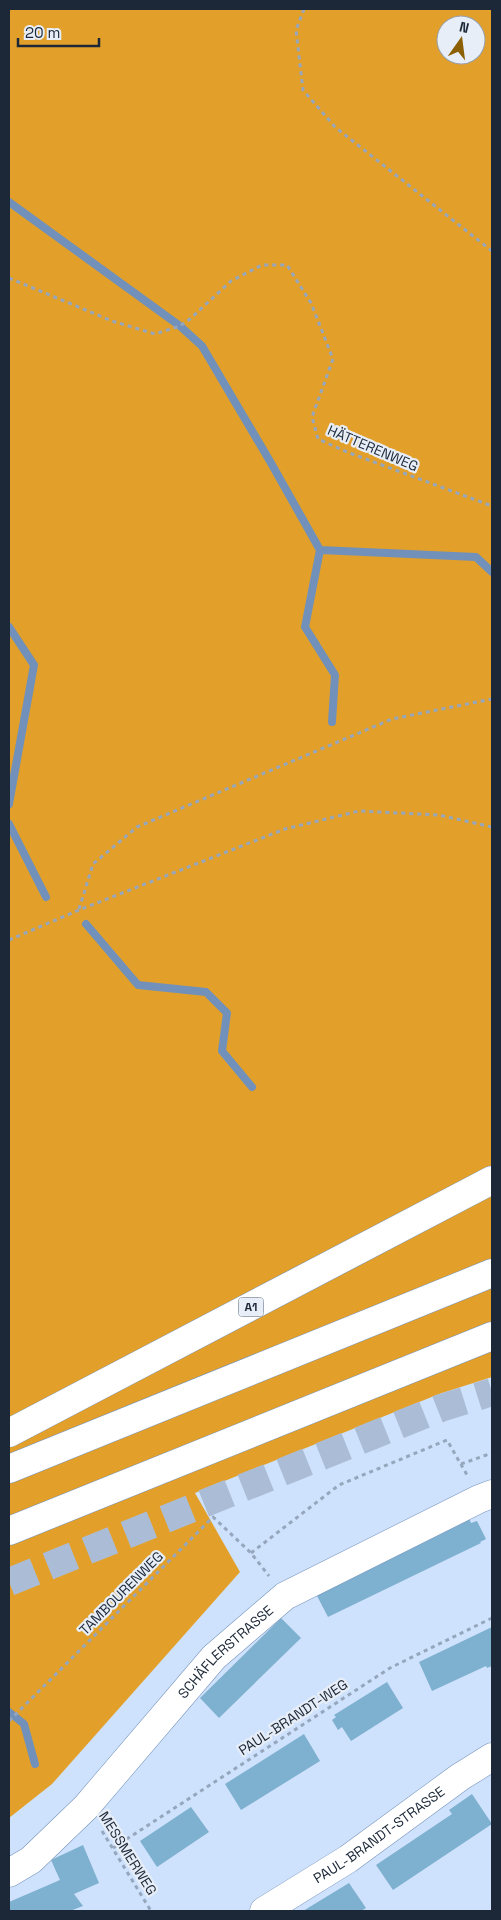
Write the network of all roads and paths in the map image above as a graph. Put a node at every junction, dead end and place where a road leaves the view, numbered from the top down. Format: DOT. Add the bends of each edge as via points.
graph roads {
  1 [pos="304,9"];
  2 [pos="492,250"];
  3 [pos="9,278"];
  4 [pos="492,506"];
  5 [pos="492,699"];
  6 [pos="492,826"];
  7 [pos="79,910"];
  8 [pos="9,940"];
  9 [pos="492,1180"];
  10 [pos="492,1273"];
  11 [pos="492,1336"];
  12 [pos="9,1433"];
  13 [pos="492,1453"];
  14 [pos="461,1464"];
  15 [pos="9,1470"];
  16 [pos="486,1497"];
  17 [pos="9,1531"];
  18 [pos="251,1553"];
  19 [pos="285,1596"];
  20 [pos="492,1618"];
  21 [pos="9,1721"];
  22 [pos="492,1757"];
  23 [pos="86,1807"];
  24 [pos="113,1848"];
  25 [pos="9,1873"];
  26 [pos="151,1911"];
  27 [pos="264,1911"];
  1 -- 2 [label="path" via="296,30 303,90 335,127"];
  3 -- 4 [label="path, HÄTTERENWEG" via="112,321 155,334 190,320 231,281 262,265 287,265 311,303 333,359 312,417 318,439"];
  5 -- 7 [label="path" via="392,718 137,826 94,864"];
  6 -- 7 [label="path" via="439,815 359,811 285,829"];
  7 -- 8 [label="path"];
  9 -- 12 [label="main road, A1"];
  10 -- 15 [label="main road"];
  11 -- 17 [label="main road"];
  13 -- 14 [label="path"];
  14 -- 16 [label="path"];
  14 -- 18 [label="path" via="447,1440 339,1485"];
  16 -- 19 [label="main road, SCHÄFLERSTRASSE"];
  18 -- 19 [label="path, TAMBOURENWEG"];
  18 -- 21 [label="path, TAMBOURENWEG" via="212,1517"];
  19 -- 23 [label="main road, SCHÄFLERSTRASSE" via="214,1657"];
  20 -- 24 [label="path, PAUL-BRANDT-WEG" via="390,1668"];
  22 -- 27 [label="main road, PAUL-BRANDT-STRASSE" via="348,1858"];
  23 -- 24 [label="path, MESSMERWEG"];
  23 -- 25 [label="main road, SCHÄFLERSTRASSE" via="32,1860"];
  24 -- 26 [label="path, MESSMERWEG"];
}
